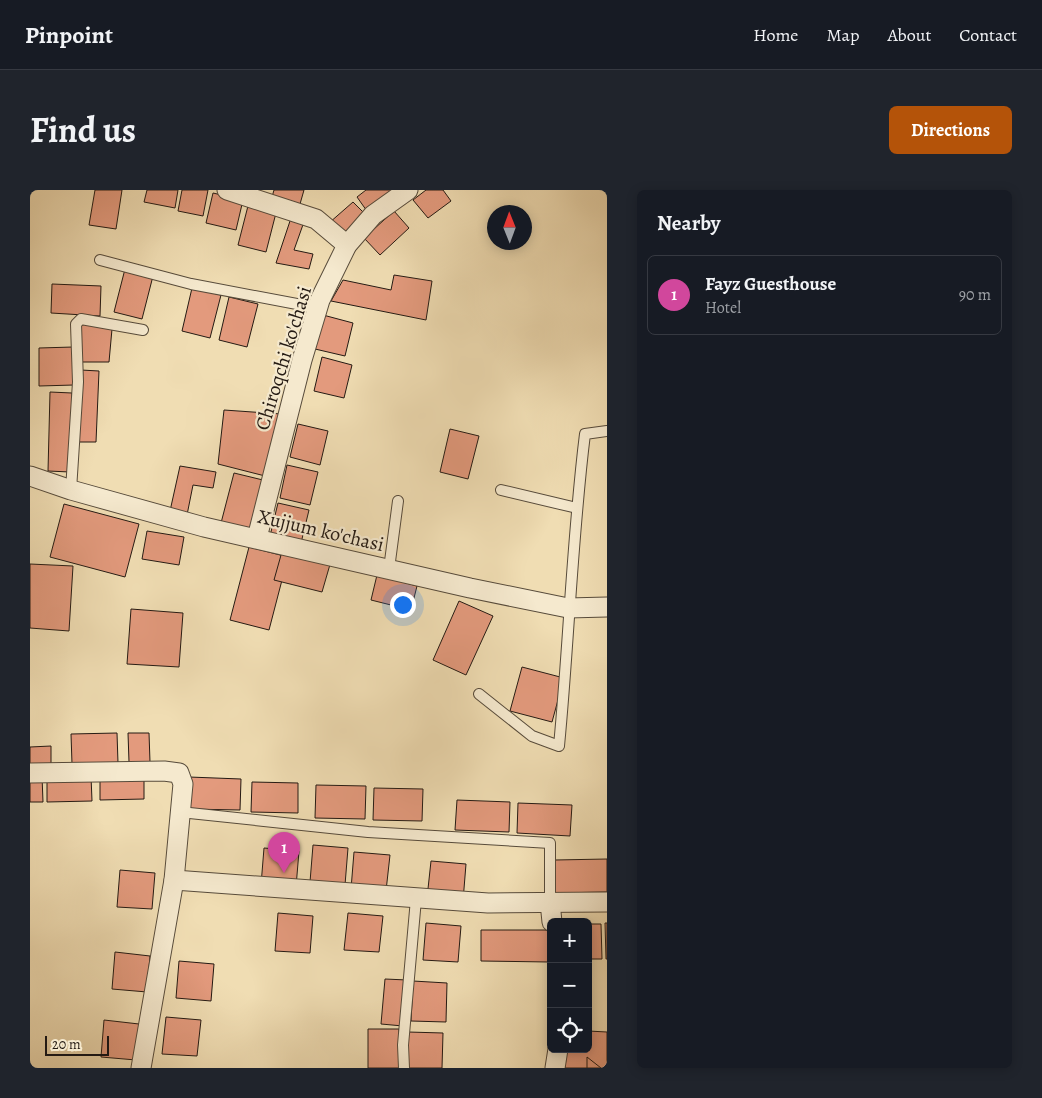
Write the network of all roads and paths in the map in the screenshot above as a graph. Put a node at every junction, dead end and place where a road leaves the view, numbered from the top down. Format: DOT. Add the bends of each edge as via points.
graph roads {
  1 [pos="227,190"];
  2 [pos="408,190"];
  3 [pos="347,245"];
  4 [pos="100,260"];
  5 [pos="318,308"];
  6 [pos="143,330"];
  7 [pos="607,431"];
  8 [pos="30,476"];
  9 [pos="71,490"];
  10 [pos="501,490"];
  11 [pos="398,501"];
  12 [pos="577,508"];
  13 [pos="257,538"];
  14 [pos="389,569"];
  15 [pos="607,607"];
  16 [pos="568,608"];
  17 [pos="479,694"];
  18 [pos="30,773"];
  19 [pos="180,812"];
  20 [pos="174,880"];
  21 [pos="416,899"];
  22 [pos="550,902"];
  23 [pos="607,902"];
  24 [pos="552,918"];
  25 [pos="557,1053"];
  26 [pos="141,1068"];
  27 [pos="404,1068"];
  28 [pos="555,1068"];
  1 -- 3 [label="street" via="316,219"];
  2 -- 3 [label="street, Chiroqchi ko'chasi" via="373,215"];
  3 -- 5 [label="street, Chiroqchi ko'chasi"];
  4 -- 5 [label="lane" via="191,284"];
  5 -- 13 [label="street, Chiroqchi ko'chasi"];
  6 -- 9 [label="lane" via="81,319 76,324 78,382"];
  7 -- 12 [label="lane" via="585,434"];
  8 -- 9 [label="street, Xujjum ko'chasi"];
  9 -- 13 [label="street, Xujjum ko'chasi" via="204,527"];
  10 -- 12 [label="lane"];
  11 -- 14 [label="lane"];
  12 -- 16 [label="lane"];
  13 -- 14 [label="street, Xujjum ko'chasi"];
  14 -- 16 [label="street, Xujjum ko'chasi"];
  15 -- 16 [label="street, Xujjum ko'chasi"];
  16 -- 17 [label="lane" via="559,746 532,736"];
  18 -- 19 [label="street" via="179,773 183,784"];
  19 -- 20 [label="street"];
  19 -- 22 [label="lane" via="368,832 550,843"];
  20 -- 21 [label="street"];
  20 -- 26 [label="street"];
  21 -- 22 [label="street"];
  21 -- 27 [label="lane" via="403,1045"];
  22 -- 23 [label="street"];
  22 -- 24 [label="street"];
  25 -- 28 [label="street"];
}
